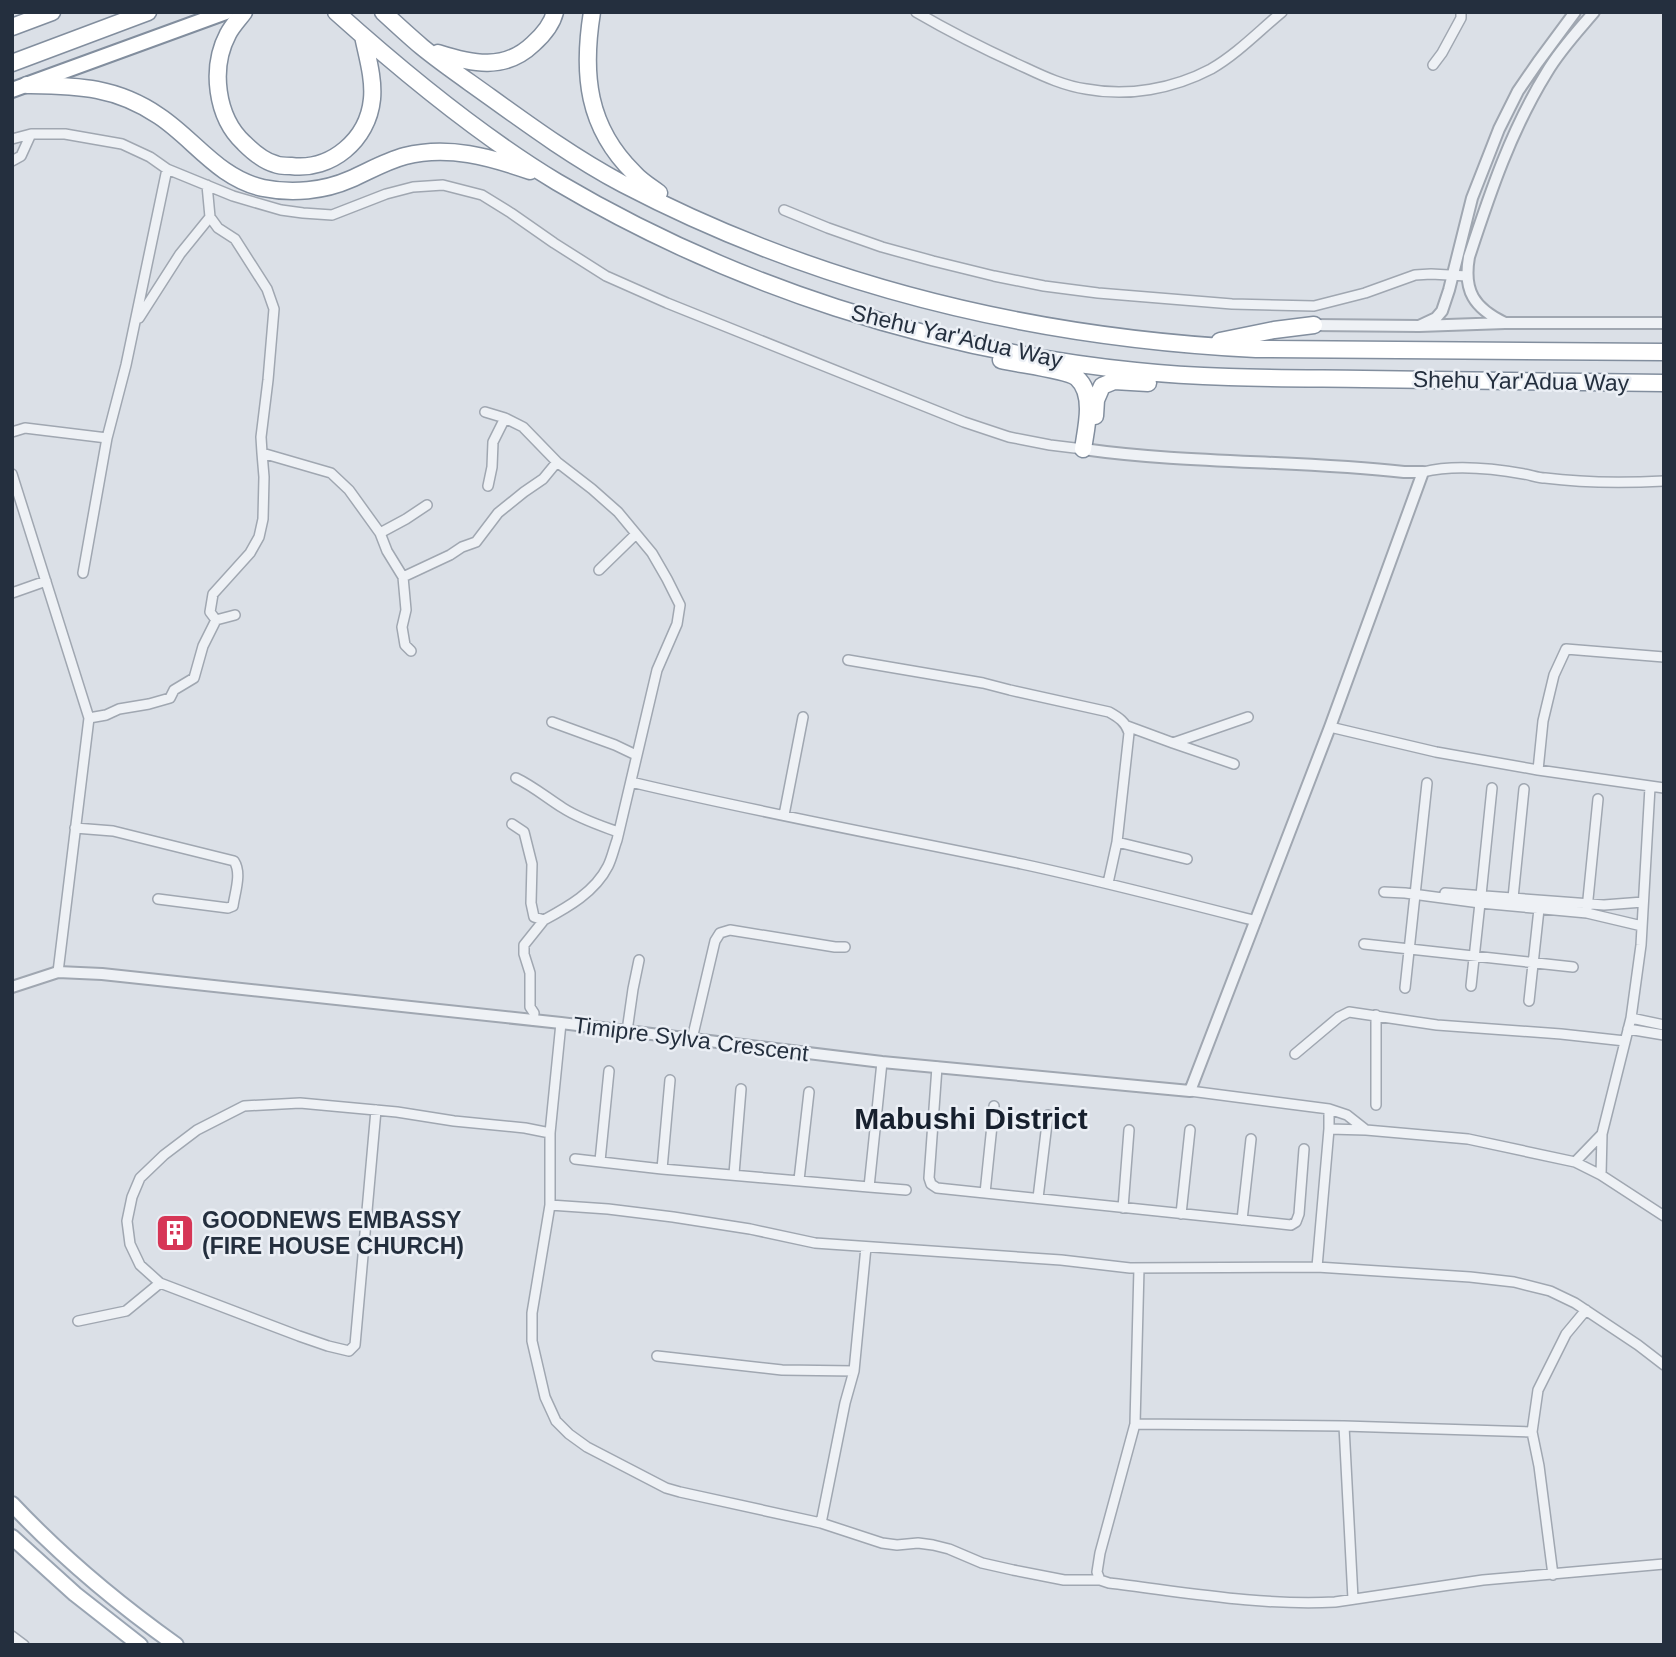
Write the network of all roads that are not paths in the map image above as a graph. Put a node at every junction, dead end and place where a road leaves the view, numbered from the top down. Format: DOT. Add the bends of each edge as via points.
graph roads {
  1 [pos="52,12"];
  2 [pos="148,12"];
  3 [pos="226,12"];
  4 [pos="244,12"];
  5 [pos="336,12"];
  6 [pos="383,12"];
  7 [pos="555,12"];
  8 [pos="592,12"];
  9 [pos="916,12"];
  10 [pos="1282,12"];
  11 [pos="1461,12"];
  12 [pos="1575,12"];
  13 [pos="1594,12"];
  14 [pos="12,27"];
  15 [pos="363,36"];
  16 [pos="424,48"];
  17 [pos="12,63"];
  18 [pos="1433,65"];
  19 [pos="19,88"];
  20 [pos="31,134"];
  21 [pos="12,139"];
  22 [pos="12,161"];
  23 [pos="167,169"];
  24 [pos="556,181"];
  25 [pos="207,185"];
  26 [pos="784,210"];
  27 [pos="686,214"];
  28 [pos="210,217"];
  29 [pos="1452,275"];
  30 [pos="1467,276"];
  31 [pos="1505,323"];
  32 [pos="1664,323"];
  33 [pos="135,324"];
  34 [pos="1314,325"];
  35 [pos="1419,326"];
  36 [pos="954,340"];
  37 [pos="1191,346"];
  38 [pos="1664,352"];
  39 [pos="1212,376"];
  40 [pos="1664,383"];
  41 [pos="485,412"];
  42 [pos="505,418"];
  43 [pos="12,432"];
  44 [pos="107,438"];
  45 [pos="1088,449"];
  46 [pos="261,453"];
  47 [pos="557,462"];
  48 [pos="1423,472"];
  49 [pos="12,474"];
  50 [pos="1664,481"];
  51 [pos="488,486"];
  52 [pos="427,505"];
  53 [pos="380,533"];
  54 [pos="636,534"];
  55 [pos="599,570"];
  56 [pos="83,573"];
  57 [pos="403,577"];
  58 [pos="46,581"];
  59 [pos="12,593"];
  60 [pos="235,615"];
  61 [pos="216,620"];
  62 [pos="411,651"];
  63 [pos="1664,656"];
  64 [pos="848,660"];
  65 [pos="803,717"];
  66 [pos="1248,717"];
  67 [pos="89,718"];
  68 [pos="552,722"];
  69 [pos="1127,726"];
  70 [pos="1330,727"];
  71 [pos="1172,743"];
  72 [pos="636,755"];
  73 [pos="1234,764"];
  74 [pos="1538,770"];
  75 [pos="516,778"];
  76 [pos="631,782"];
  77 [pos="1427,783"];
  78 [pos="1650,787"];
  79 [pos="1492,788"];
  80 [pos="1664,788"];
  81 [pos="1524,789"];
  82 [pos="1598,799"];
  83 [pos="784,816"];
  84 [pos="512,824"];
  85 [pos="75,828"];
  86 [pos="618,832"];
  87 [pos="1117,842"];
  88 [pos="1187,859"];
  89 [pos="1108,883"];
  90 [pos="1384,892"];
  91 [pos="1412,892"];
  92 [pos="1513,898"];
  93 [pos="158,899"];
  94 [pos="1480,899"];
  95 [pos="1643,902"];
  96 [pos="1587,908"];
  97 [pos="1539,909"];
  98 [pos="544,920"];
  99 [pos="1255,921"];
  100 [pos="1642,926"];
  101 [pos="1364,944"];
  102 [pos="845,947"];
  103 [pos="1409,949"];
  104 [pos="1474,956"];
  105 [pos="639,960"];
  106 [pos="1533,963"];
  107 [pos="1573,967"];
  108 [pos="58,972"];
  109 [pos="1471,986"];
  110 [pos="12,988"];
  111 [pos="1405,988"];
  112 [pos="1529,1000"];
  113 [pos="1376,1015"];
  114 [pos="1631,1018"];
  115 [pos="533,1020"];
  116 [pos="561,1023"];
  117 [pos="1664,1025"];
  118 [pos="1629,1029"];
  119 [pos="627,1031"];
  120 [pos="1664,1035"];
  121 [pos="692,1039"];
  122 [pos="1625,1041"];
  123 [pos="1294,1054"];
  124 [pos="882,1062"];
  125 [pos="937,1067"];
  126 [pos="609,1071"];
  127 [pos="670,1080"];
  128 [pos="741,1089"];
  129 [pos="1190,1091"];
  130 [pos="809,1092"];
  131 [pos="1376,1105"];
  132 [pos="994,1106"];
  133 [pos="1329,1109"];
  134 [pos="376,1110"];
  135 [pos="1048,1115"];
  136 [pos="1329,1129"];
  137 [pos="1129,1130"];
  138 [pos="1191,1130"];
  139 [pos="1366,1130"];
  140 [pos="550,1133"];
  141 [pos="1602,1134"];
  142 [pos="1251,1139"];
  143 [pos="1304,1149"];
  144 [pos="575,1159"];
  145 [pos="600,1161"];
  146 [pos="1575,1162"];
  147 [pos="662,1168"];
  148 [pos="734,1174"];
  149 [pos="1601,1175"];
  150 [pos="799,1180"];
  151 [pos="869,1187"];
  152 [pos="906,1190"];
  153 [pos="985,1193"];
  154 [pos="1038,1198"];
  155 [pos="550,1205"];
  156 [pos="1123,1208"];
  157 [pos="1181,1214"];
  158 [pos="1664,1216"];
  159 [pos="1242,1220"];
  160 [pos="866,1247"];
  161 [pos="1317,1267"];
  162 [pos="1139,1268"];
  163 [pos="160,1283"];
  164 [pos="1586,1310"];
  165 [pos="78,1321"];
  166 [pos="657,1356"];
  167 [pos="1664,1365"];
  168 [pos="854,1371"];
  169 [pos="1135,1423"];
  170 [pos="1344,1426"];
  171 [pos="1532,1432"];
  172 [pos="12,1504"];
  173 [pos="821,1523"];
  174 [pos="12,1537"];
  175 [pos="1664,1564"];
  176 [pos="1553,1575"];
  177 [pos="1100,1580"];
  178 [pos="1353,1599"];
  179 [pos="12,1636"];
  180 [pos="24,1645"];
  181 [pos="141,1645"];
  182 [pos="176,1645"];
  1 -- 14 [label="highway"];
  2 -- 17 [label="highway"];
  3 -- 19 [label="main road"];
  4 -- 15 [label="highway" via="228,34 220,56 221,106 235,134 274,164 303,167 326,162 360,135 372,99"];
  5 -- 15 [label="highway, Shehu Yar'Adua Way"];
  6 -- 16 [label="highway, Shehu Yar'Adua Way"];
  7 -- 16 [label="highway" via="541,37 505,61 466,62"];
  8 -- 27 [label="highway" via="587,72 598,121 618,156 635,174"];
  9 -- 10 [label="street" via="1055,81 1115,92 1154,90 1210,69"];
  11 -- 18 [label="street"];
  12 -- 29 [label="street" via="1518,92 1499,129 1472,198"];
  13 -- 30 [label="street" via="1547,71 1515,132 1487,202"];
  15 -- 24 [label="highway, Shehu Yar'Adua Way" via="455,111"];
  16 -- 27 [label="highway, Shehu Yar'Adua Way" via="572,154"];
  19 -- 24 [label="highway" via="81,86 131,99 161,117 238,179 261,188 319,190 407,156 441,152 496,159"];
  20 -- 21 [label="street"];
  20 -- 22 [label="street" via="21,156"];
  20 -- 23 [label="street" via="65,134 122,144"];
  23 -- 25 [label="street"];
  23 -- 33 [label="street"];
  24 -- 36 [label="highway, Shehu Yar'Adua Way" via="650,232 779,289"];
  25 -- 28 [label="street"];
  25 -- 45 [label="street" via="303,214 332,215 413,187 443,186 482,195 606,276 667,303 964,422 1009,437"];
  26 -- 29 [label="street" via="933,261 1098,293 1314,306 1415,275"];
  27 -- 37 [label="highway, Shehu Yar'Adua Way" via="800,262 930,302 1059,329"];
  28 -- 33 [label="street"];
  28 -- 46 [label="street" via="235,239 267,289 274,309"];
  29 -- 30 [label="street"];
  29 -- 35 [label="street" via="1442,311"];
  30 -- 31 [label="street" via="1477,304"];
  31 -- 32 [label="street"];
  31 -- 35 [label="street"];
  33 -- 44 [label="street"];
  34 -- 35 [label="street"];
  34 -- 37 [label="highway"];
  36 -- 39 [label="highway, Shehu Yar'Adua Way" via="1113,368"];
  36 -- 45 [label="highway" via="995,359 1077,378 1087,402"];
  37 -- 38 [label="highway, Shehu Yar'Adua Way"];
  39 -- 40 [label="highway, Shehu Yar'Adua Way"];
  39 -- 45 [label="highway" via="1162,384 1114,381 1102,386"];
  41 -- 42 [label="street"];
  42 -- 47 [label="street" via="523,427"];
  42 -- 51 [label="street" via="493,442"];
  43 -- 44 [label="street" via="25,428"];
  44 -- 56 [label="street"];
  45 -- 48 [label="street"];
  46 -- 53 [label="street" via="331,473"];
  46 -- 61 [label="street" via="264,477 259,537 214,594 210,612"];
  47 -- 54 [label="street" via="593,489"];
  47 -- 57 [label="street" via="543,479 498,513 476,542"];
  48 -- 50 [label="street" via="1483,468 1542,478"];
  48 -- 70 [label="street"];
  49 -- 58 [label="street"];
  52 -- 53 [label="street"];
  53 -- 57 [label="street"];
  54 -- 55 [label="street"];
  54 -- 72 [label="street" via="652,553 680,605 677,624 657,670"];
  57 -- 62 [label="street" via="406,610 402,627 405,645"];
  58 -- 59 [label="street"];
  58 -- 67 [label="street"];
  60 -- 61 [label="street"];
  61 -- 67 [label="street" via="194,678 174,690 170,698"];
  63 -- 74 [label="street" via="1566,649 1554,675 1543,721"];
  64 -- 69 [label="street" via="983,683 1109,712"];
  65 -- 83 [label="street"];
  66 -- 71 [label="street"];
  67 -- 85 [label="street"];
  68 -- 72 [label="street"];
  69 -- 71 [label="street"];
  69 -- 87 [label="street"];
  70 -- 74 [label="street"];
  70 -- 99 [label="street"];
  71 -- 73 [label="street"];
  72 -- 76 [label="street"];
  74 -- 78 [label="street"];
  75 -- 86 [label="street" via="562,808"];
  76 -- 83 [label="street"];
  76 -- 86 [label="street"];
  77 -- 91 [label="street"];
  78 -- 80 [label="street"];
  78 -- 95 [label="street"];
  79 -- 94 [label="street"];
  81 -- 92 [label="street"];
  82 -- 96 [label="street"];
  83 -- 89 [label="street"];
  84 -- 98 [label="street" via="524,832 532,864 534,917"];
  85 -- 93 [label="street" via="113,831 237,864 233,906"];
  85 -- 108 [label="street"];
  86 -- 98 [label="street" via="598,882"];
  87 -- 88 [label="street"];
  87 -- 89 [label="street"];
  89 -- 99 [label="street"];
  90 -- 91 [label="street"];
  91 -- 94 [label="street"];
  91 -- 103 [label="street"];
  92 -- 94 [label="street"];
  92 -- 96 [label="street"];
  94 -- 97 [label="street"];
  94 -- 104 [label="street"];
  95 -- 96 [label="street"];
  95 -- 100 [label="street"];
  96 -- 97 [label="street"];
  96 -- 100 [label="street"];
  97 -- 106 [label="street"];
  98 -- 115 [label="street" via="524,945"];
  99 -- 129 [label="street"];
  100 -- 114 [label="street"];
  101 -- 103 [label="street"];
  102 -- 121 [label="street" via="730,930 720,933"];
  103 -- 104 [label="street"];
  103 -- 111 [label="street"];
  104 -- 106 [label="street"];
  104 -- 109 [label="street"];
  105 -- 119 [label="street"];
  106 -- 107 [label="street"];
  106 -- 112 [label="street"];
  108 -- 110 [label="street, Timipre Sylva Crescent"];
  108 -- 115 [label="street, Timipre Sylva Crescent"];
  113 -- 122 [label="street" via="1437,1025"];
  113 -- 123 [label="street" via="1349,1012"];
  113 -- 131 [label="street"];
  114 -- 117 [label="street"];
  114 -- 118 [label="street"];
  115 -- 116 [label="street, Timipre Sylva Crescent"];
  116 -- 119 [label="street, Timipre Sylva Crescent"];
  116 -- 140 [label="street"];
  118 -- 120 [label="street"];
  118 -- 122 [label="street"];
  119 -- 121 [label="street, Timipre Sylva Crescent"];
  121 -- 124 [label="street, Timipre Sylva Crescent"];
  122 -- 141 [label="street"];
  124 -- 125 [label="street, Timipre Sylva Crescent"];
  124 -- 151 [label="street"];
  125 -- 129 [label="street, Timipre Sylva Crescent"];
  125 -- 153 [label="street" via="931,1184"];
  126 -- 145 [label="street"];
  127 -- 147 [label="street"];
  128 -- 148 [label="street"];
  129 -- 133 [label="street, Timipre Sylva Crescent"];
  130 -- 150 [label="street"];
  132 -- 153 [label="street"];
  133 -- 136 [label="street"];
  133 -- 139 [label="street, Timipre Sylva Crescent" via="1347,1115"];
  134 -- 140 [label="street"];
  134 -- 163 [label="street" via="300,1103 244,1106 197,1130 164,1155 140,1178 127,1221 130,1244 140,1265"];
  134 -- 163 [label="street" via="355,1345 349,1351"];
  135 -- 154 [label="street"];
  136 -- 139 [label="street, Timipre Sylva Crescent"];
  136 -- 161 [label="street"];
  137 -- 156 [label="street"];
  138 -- 157 [label="street"];
  139 -- 146 [label="street, Timipre Sylva Crescent" via="1468,1139"];
  140 -- 155 [label="street"];
  141 -- 146 [label="street"];
  141 -- 149 [label="street"];
  142 -- 159 [label="street"];
  143 -- 159 [label="street" via="1296,1222"];
  144 -- 145 [label="street"];
  145 -- 147 [label="street"];
  146 -- 149 [label="street, Timipre Sylva Crescent"];
  147 -- 148 [label="street"];
  148 -- 150 [label="street"];
  149 -- 158 [label="street, Timipre Sylva Crescent"];
  150 -- 151 [label="street"];
  151 -- 152 [label="street"];
  153 -- 154 [label="street"];
  154 -- 156 [label="street"];
  155 -- 160 [label="street" via="673,1217 815,1243"];
  155 -- 173 [label="street" via="532,1313 532,1341 545,1397 556,1421 587,1447 666,1488"];
  156 -- 157 [label="street"];
  157 -- 159 [label="street"];
  160 -- 162 [label="street"];
  160 -- 168 [label="street"];
  161 -- 162 [label="street"];
  161 -- 164 [label="street" via="1514,1282 1550,1291"];
  162 -- 169 [label="street"];
  163 -- 165 [label="street" via="126,1311"];
  164 -- 167 [label="street"];
  164 -- 171 [label="street" via="1566,1334 1538,1390"];
  166 -- 168 [label="street" via="782,1370"];
  168 -- 173 [label="street"];
  169 -- 170 [label="street"];
  169 -- 177 [label="street" via="1100,1553"];
  170 -- 171 [label="street"];
  170 -- 178 [label="street"];
  171 -- 176 [label="street"];
  172 -- 182 [label="main road" via="100,1587"];
  173 -- 177 [label="street" via="882,1543 933,1545 1013,1570 1064,1580"];
  174 -- 181 [label="main road"];
  175 -- 176 [label="street"];
  176 -- 178 [label="street"];
  177 -- 178 [label="street" via="1259,1601"];
  179 -- 180 [label="street"];
}
